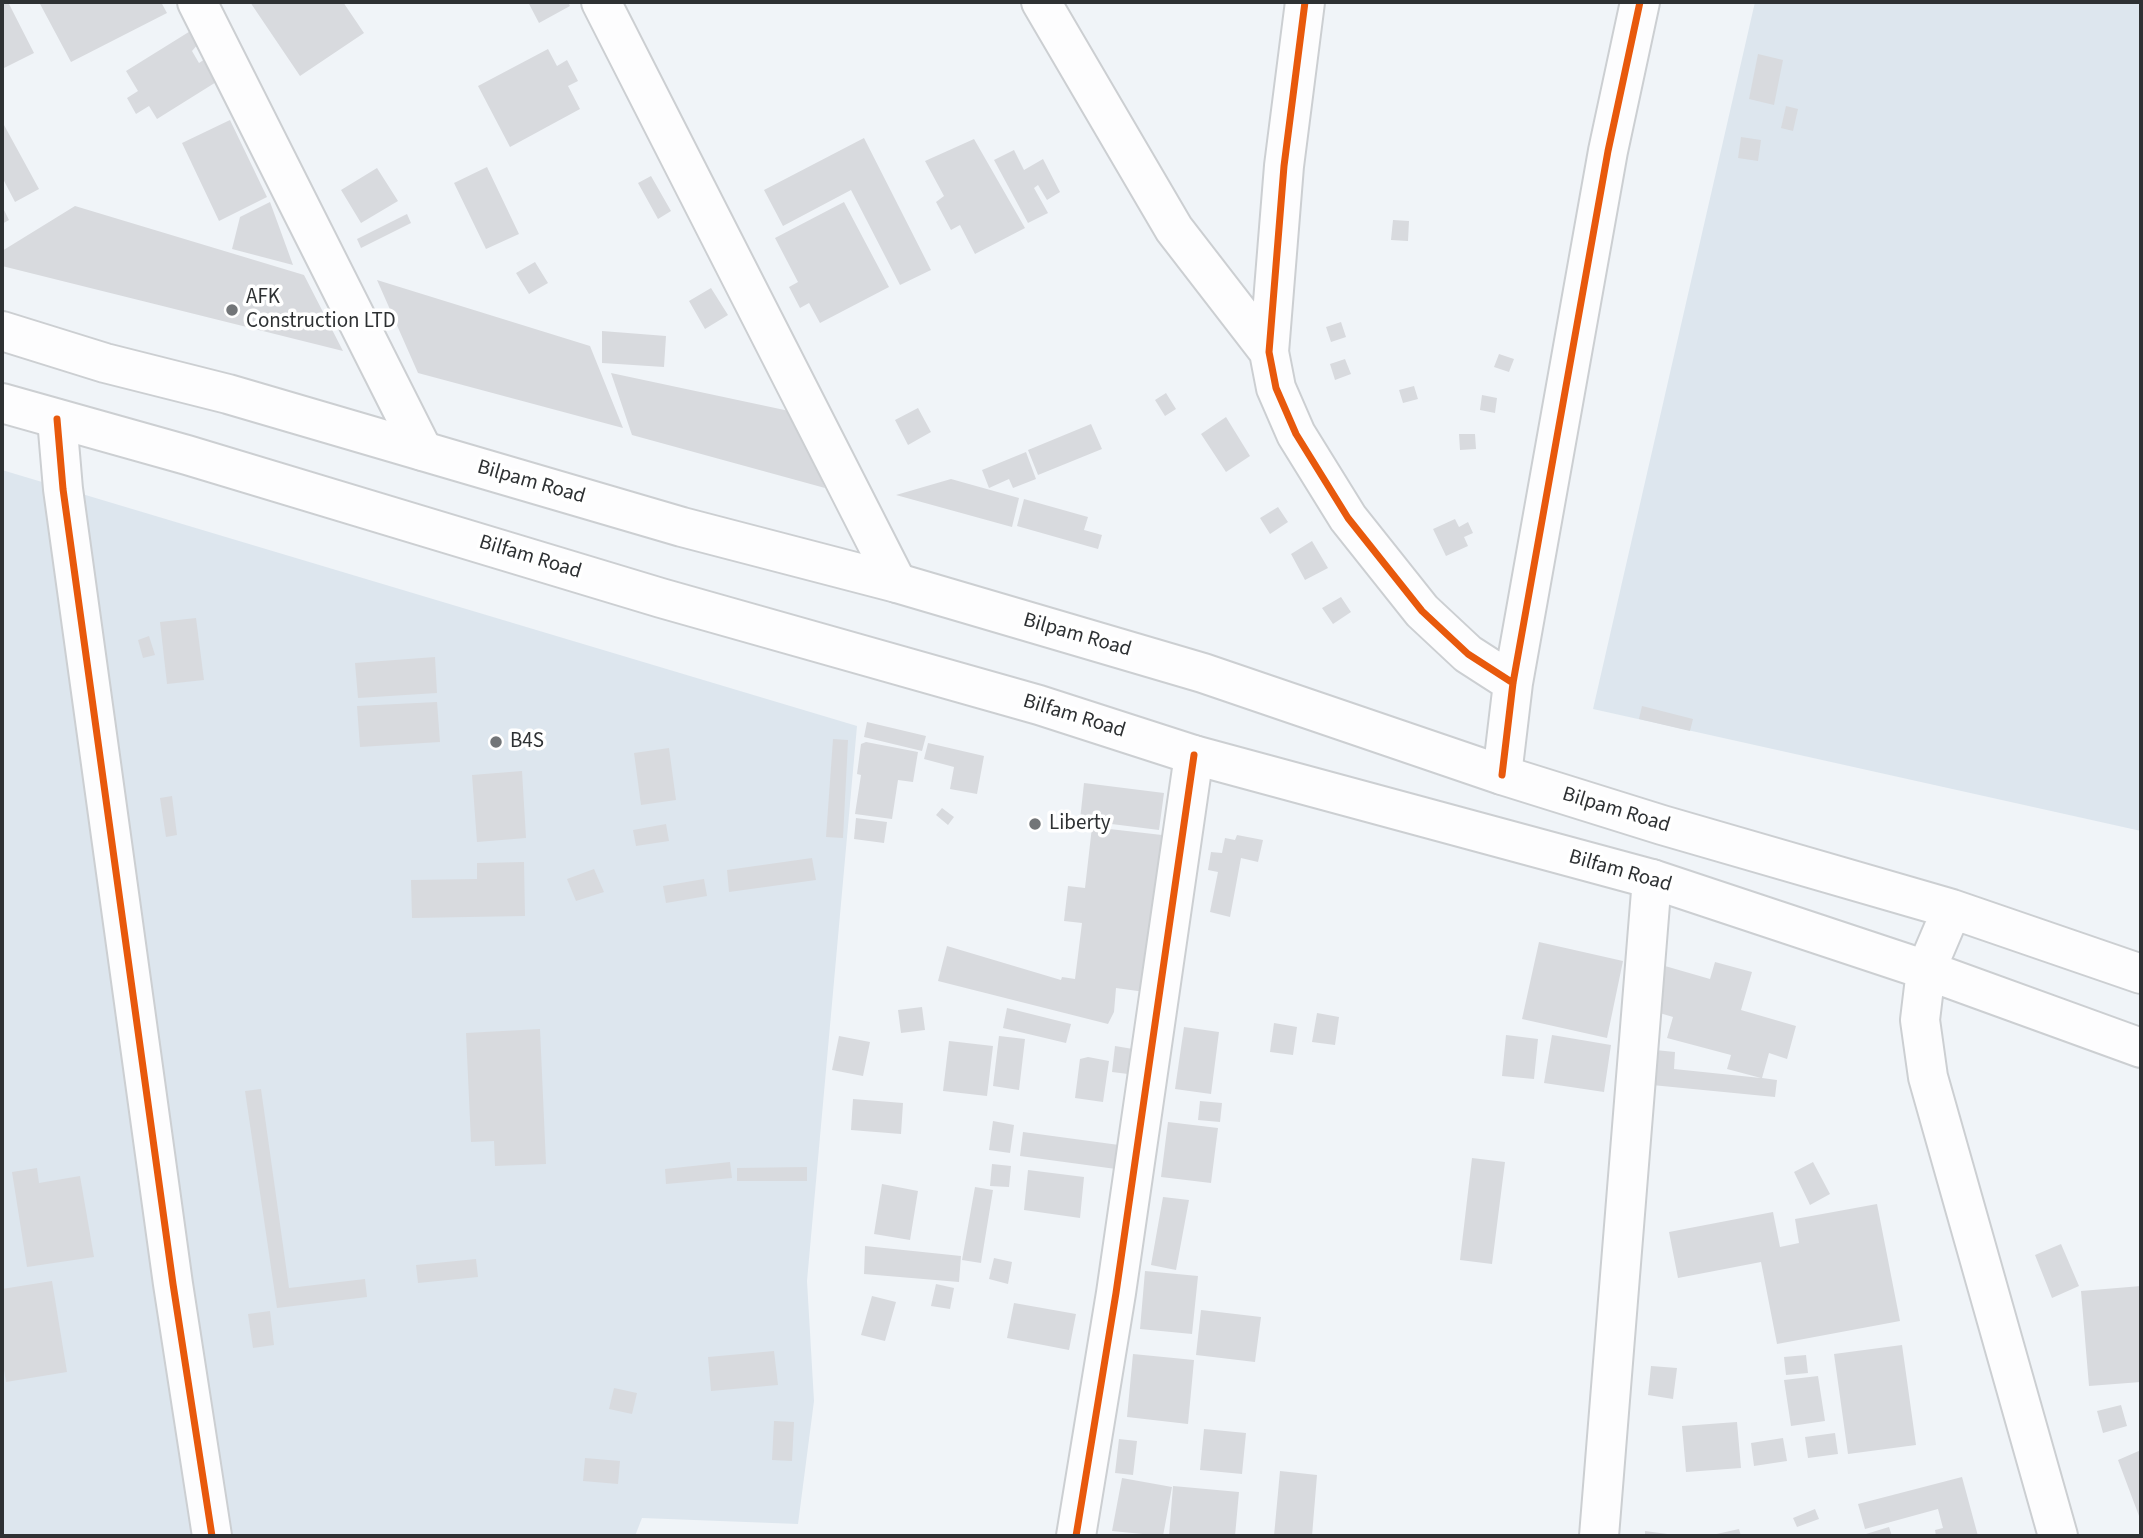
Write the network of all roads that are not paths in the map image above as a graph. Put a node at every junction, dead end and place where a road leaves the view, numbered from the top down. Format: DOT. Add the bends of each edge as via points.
graph roads {
  1 [pos="197,2"];
  2 [pos="601,2"];
  3 [pos="1041,2"];
  4 [pos="1304,2"];
  5 [pos="1640,2"];
  6 [pos="2,331"];
  7 [pos="1269,352"];
  8 [pos="2,403"];
  9 [pos="57,419"];
  10 [pos="423,451"];
  11 [pos="897,583"];
  12 [pos="1513,683"];
  13 [pos="1194,755"];
  14 [pos="1502,775"];
  15 [pos="1652,879"];
  16 [pos="1952,909"];
  17 [pos="1926,970"];
  18 [pos="2141,974"];
  19 [pos="2141,1048"];
  20 [pos="212,1536"];
  21 [pos="1076,1536"];
  22 [pos="1599,1536"];
  23 [pos="2058,1536"];
  1 -- 10 [label="street"];
  2 -- 11 [label="street"];
  3 -- 7 [label="street" via="1174,229"];
  4 -- 7 [label="street" via="1284,166"];
  5 -- 12 [label="street" via="1608,151"];
  6 -- 10 [label="street, Bilpam Road"];
  7 -- 12 [label="street" via="1276,388 1296,434 1349,518 1422,611 1468,654"];
  8 -- 9 [label="street, Bilfam Road"];
  9 -- 13 [label="street, Bilfam Road" via="1039,705"];
  9 -- 20 [label="street" via="63,489"];
  10 -- 11 [label="street, Bilpam Road" via="682,527"];
  11 -- 14 [label="street, Bilpam Road" via="1203,673"];
  12 -- 14 [label="street"];
  13 -- 15 [label="street, Bilfam Road"];
  13 -- 21 [label="street"];
  14 -- 16 [label="street, Bilpam Road"];
  15 -- 17 [label="street, Bilfam Road"];
  15 -- 22 [label="street"];
  16 -- 17 [label="street"];
  16 -- 18 [label="street, Bilpam Road"];
  17 -- 19 [label="street, Bilfam Road"];
  17 -- 23 [label="street" via="1920,1020 1928,1077"];
}
